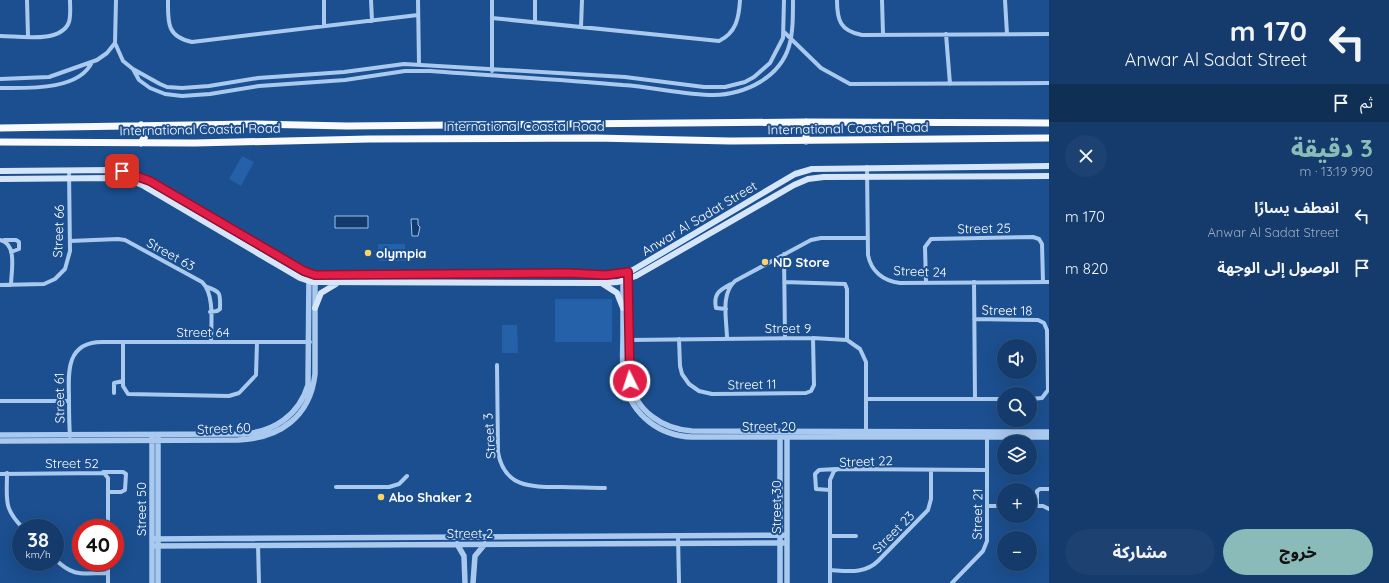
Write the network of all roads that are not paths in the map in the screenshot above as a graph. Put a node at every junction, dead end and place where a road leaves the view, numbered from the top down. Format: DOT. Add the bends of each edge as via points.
graph roads {
  1 [pos="27,0"];
  2 [pos="70,0"];
  3 [pos="116,0"];
  4 [pos="168,0"];
  5 [pos="171,0"];
  6 [pos="324,0"];
  7 [pos="372,0"];
  8 [pos="418,0"];
  9 [pos="492,0"];
  10 [pos="535,0"];
  11 [pos="582,0"];
  12 [pos="734,0"];
  13 [pos="740,0"];
  14 [pos="784,0"];
  15 [pos="793,0"];
  16 [pos="837,0"];
  17 [pos="882,0"];
  18 [pos="1005,0"];
  19 [pos="418,15"];
  20 [pos="492,18"];
  21 [pos="372,21"];
  22 [pos="535,22"];
  23 [pos="324,26"];
  24 [pos="582,27"];
  25 [pos="784,32"];
  26 [pos="883,34"];
  27 [pos="946,34"];
  28 [pos="1007,34"];
  29 [pos="1049,34"];
  30 [pos="0,36"];
  31 [pos="28,36"];
  32 [pos="792,40"];
  33 [pos="115,43"];
  34 [pos="92,62"];
  35 [pos="419,64"];
  36 [pos="492,68"];
  37 [pos="133,69"];
  38 [pos="492,75"];
  39 [pos="0,79"];
  40 [pos="1049,83"];
  41 [pos="950,84"];
  42 [pos="0,88"];
  43 [pos="806,122"];
  44 [pos="1049,123"];
  45 [pos="141,125"];
  46 [pos="151,125"];
  47 [pos="0,128"];
  48 [pos="1049,138"];
  49 [pos="806,141"];
  50 [pos="0,142"];
  51 [pos="141,143"];
  52 [pos="151,143"];
  53 [pos="981,166"];
  54 [pos="1049,166"];
  55 [pos="867,167"];
  56 [pos="68,170"];
  57 [pos="0,171"];
  58 [pos="867,176"];
  59 [pos="982,176"];
  60 [pos="1049,176"];
  61 [pos="0,179"];
  62 [pos="69,179"];
  63 [pos="724,215"];
  64 [pos="213,218"];
  65 [pos="729,223"];
  66 [pos="209,226"];
  67 [pos="868,238"];
  68 [pos="1,240"];
  69 [pos="70,241"];
  70 [pos="11,252"];
  71 [pos="784,254"];
  72 [pos="625,272"];
  73 [pos="312,274"];
  74 [pos="625,280"];
  75 [pos="735,281"];
  76 [pos="312,282"];
  77 [pos="784,282"];
  78 [pos="926,282"];
  79 [pos="974,282"];
  80 [pos="1043,282"];
  81 [pos="1049,282"];
  82 [pos="339,283"];
  83 [pos="600,283"];
  84 [pos="0,285"];
  85 [pos="11,285"];
  86 [pos="207,287"];
  87 [pos="315,308"];
  88 [pos="623,308"];
  89 [pos="726,309"];
  90 [pos="210,312"];
  91 [pos="974,319"];
  92 [pos="785,338"];
  93 [pos="813,338"];
  94 [pos="679,339"];
  95 [pos="727,339"];
  96 [pos="626,340"];
  97 [pos="847,340"];
  98 [pos="123,342"];
  99 [pos="211,342"];
  100 [pos="256,342"];
  101 [pos="312,342"];
  102 [pos="92,343"];
  103 [pos="497,365"];
  104 [pos="123,381"];
  105 [pos="114,393"];
  106 [pos="1037,398"];
  107 [pos="866,399"];
  108 [pos="975,399"];
  109 [pos="997,399"];
  110 [pos="0,401"];
  111 [pos="69,401"];
  112 [pos="780,431"];
  113 [pos="787,431"];
  114 [pos="1049,432"];
  115 [pos="866,434"];
  116 [pos="987,434"];
  117 [pos="0,435"];
  118 [pos="155,437"];
  119 [pos="1049,437"];
  120 [pos="70,438"];
  121 [pos="780,438"];
  122 [pos="787,438"];
  123 [pos="0,441"];
  124 [pos="838,469"];
  125 [pos="931,470"];
  126 [pos="987,470"];
  127 [pos="102,472"];
  128 [pos="7,473"];
  129 [pos="0,474"];
  130 [pos="407,476"];
  131 [pos="336,487"];
  132 [pos="605,488"];
  133 [pos="1049,489"];
  134 [pos="830,490"];
  135 [pos="1037,491"];
  136 [pos="108,492"];
  137 [pos="988,506"];
  138 [pos="997,506"];
  139 [pos="1037,506"];
  140 [pos="1049,509"];
  141 [pos="13,519"];
  142 [pos="108,519"];
  143 [pos="780,535"];
  144 [pos="787,535"];
  145 [pos="550,536"];
  146 [pos="678,536"];
  147 [pos="830,536"];
  148 [pos="856,536"];
  149 [pos="390,537"];
  150 [pos="256,538"];
  151 [pos="262,538"];
  152 [pos="155,539"];
  153 [pos="678,543"];
  154 [pos="780,543"];
  155 [pos="787,543"];
  156 [pos="457,544"];
  157 [pos="485,544"];
  158 [pos="550,544"];
  159 [pos="258,545"];
  160 [pos="391,545"];
  161 [pos="155,546"];
  162 [pos="474,559"];
  163 [pos="465,560"];
  164 [pos="64,568"];
  165 [pos="830,570"];
  166 [pos="108,572"];
  167 [pos="108,583"];
  168 [pos="152,583"];
  169 [pos="158,583"];
  170 [pos="259,583"];
  171 [pos="465,583"];
  172 [pos="473,583"];
  173 [pos="679,583"];
  174 [pos="780,583"];
  175 [pos="787,583"];
  176 [pos="830,583"];
  177 [pos="952,583"];
  1 -- 31 [label="street"];
  2 -- 31 [label="street" via="68,22 64,30 49,37"];
  3 -- 33 [label="street"];
  4 -- 5 [label="street"];
  4 -- 23 [label="street" via="170,28 185,40 192,42"];
  6 -- 23 [label="street"];
  7 -- 21 [label="street"];
  8 -- 19 [label="street"];
  9 -- 20 [label="street"];
  10 -- 22 [label="street"];
  11 -- 24 [label="street"];
  12 -- 13 [label="street"];
  13 -- 24 [label="street" via="740,13 733,32 719,41"];
  14 -- 25 [label="street"];
  15 -- 32 [label="street"];
  16 -- 26 [label="street" via="837,16 847,29 862,34"];
  17 -- 26 [label="street"];
  18 -- 28 [label="street"];
  19 -- 21 [label="street"];
  19 -- 35 [label="street"];
  20 -- 22 [label="street"];
  20 -- 36 [label="street"];
  21 -- 23 [label="street"];
  22 -- 24 [label="street"];
  25 -- 32 [label="street"];
  25 -- 36 [label="street" via="781,43 763,71 745,82 725,87"];
  26 -- 27 [label="street"];
  27 -- 28 [label="street"];
  27 -- 41 [label="street"];
  28 -- 29 [label="street"];
  30 -- 31 [label="street"];
  32 -- 38 [label="street" via="785,59 770,75 749,88 726,94"];
  32 -- 41 [label="street" via="827,73 850,84"];
  33 -- 34 [label="street" via="102,57"];
  33 -- 37 [label="street" via="123,61"];
  34 -- 39 [label="street" via="49,77"];
  34 -- 42 [label="street" via="85,72 66,82 51,86"];
  35 -- 36 [label="street"];
  35 -- 37 [label="street" via="258,78 182,88 167,87"];
  36 -- 38 [label="street"];
  37 -- 38 [label="street" via="139,80 150,88 165,94 182,96 259,86 345,80 405,71"];
  40 -- 41 [label="street"];
  43 -- 44 [label="highway, International Coastal Road"];
  43 -- 46 [label="highway, International Coastal Road" via="431,126"];
  43 -- 49 [label="highway"];
  45 -- 46 [label="highway, International Coastal Road"];
  45 -- 47 [label="highway, International Coastal Road"];
  45 -- 51 [label="highway" via="145,133"];
  46 -- 52 [label="highway" via="148,133"];
  48 -- 49 [label="highway, International Coastal Road"];
  49 -- 52 [label="highway, International Coastal Road" via="587,138"];
  50 -- 51 [label="highway, International Coastal Road"];
  51 -- 52 [label="highway, International Coastal Road"];
  53 -- 54 [label="main road, Anwar Al Sadat Street"];
  53 -- 55 [label="main road, Anwar Al Sadat Street"];
  53 -- 59 [label="main road"];
  55 -- 58 [label="street, Street 24"];
  55 -- 63 [label="main road, Anwar Al Sadat Street" via="824,167 806,170"];
  56 -- 57 [label="main road"];
  56 -- 62 [label="street, Street 66"];
  56 -- 64 [label="main road" via="114,170 136,174"];
  58 -- 59 [label="main road, Anwar Al Sadat Street"];
  58 -- 65 [label="main road, Anwar Al Sadat Street" via="824,176 803,181"];
  58 -- 67 [label="street, Street 24"];
  59 -- 60 [label="main road, Anwar Al Sadat Street"];
  61 -- 62 [label="main road, Anwar Al Sadat Street"];
  62 -- 66 [label="main road, Anwar Al Sadat Street" via="118,178 137,183"];
  62 -- 69 [label="street, Street 66"];
  63 -- 65 [label="main road"];
  63 -- 72 [label="main road, Anwar Al Sadat Street"];
  64 -- 66 [label="main road"];
  64 -- 73 [label="main road"];
  65 -- 74 [label="main road, Anwar Al Sadat Street"];
  66 -- 76 [label="main road, Anwar Al Sadat Street"];
  67 -- 71 [label="street" via="814,239"];
  67 -- 78 [label="street, Street 24" via="869,262 879,275 895,282"];
  68 -- 70 [label="street" via="8,244"];
  68 -- 70 [label="street" via="19,242 19,249"];
  69 -- 85 [label="street, Street 66" via="68,262 63,272 55,279 40,285"];
  69 -- 86 [label="street, Street 63" via="125,240"];
  70 -- 85 [label="street"];
  71 -- 75 [label="street"];
  71 -- 77 [label="street"];
  72 -- 73 [label="main road, Anwar Al Sadat Street" via="606,275"];
  72 -- 74 [label="street, Street 20"];
  73 -- 76 [label="street, Street 60"];
  74 -- 83 [label="main road, Anwar Al Sadat Street"];
  74 -- 88 [label="street, Street 20"];
  74 -- 96 [label="street, Street 20"];
  75 -- 89 [label="street" via="726,294"];
  75 -- 89 [label="street" via="718,291 716,295 716,308"];
  76 -- 82 [label="main road, Anwar Al Sadat Street"];
  76 -- 87 [label="street, Street 60"];
  76 -- 101 [label="street, Street 60"];
  77 -- 92 [label="street"];
  77 -- 97 [label="street" via="845,284"];
  78 -- 79 [label="street, Street 24"];
  78 -- 80 [label="street, Street 25" via="925,247 931,239 1033,237 1039,239 1042,244"];
  79 -- 80 [label="street, Street 24"];
  79 -- 91 [label="street"];
  80 -- 81 [label="street, Street 24"];
  82 -- 83 [label="main road, Anwar Al Sadat Street"];
  82 -- 87 [label="main road" via="324,290"];
  83 -- 88 [label="main road" via="617,293"];
  84 -- 85 [label="street, Street 66"];
  86 -- 90 [label="street"];
  86 -- 90 [label="street, Street 63" via="216,290 220,295 220,309 217,312"];
  87 -- 101 [label="street, Street 60"];
  88 -- 96 [label="street, Street 20"];
  89 -- 95 [label="street"];
  90 -- 99 [label="street"];
  91 -- 106 [label="street, Street 18" via="1038,320 1045,325 1048,390 1042,398"];
  91 -- 108 [label="street"];
  92 -- 93 [label="street, Street 9"];
  92 -- 95 [label="street, Street 9"];
  93 -- 94 [label="street, Street 11" via="814,383 808,393 712,394 695,389 684,377 680,366"];
  93 -- 97 [label="street, Street 9"];
  94 -- 95 [label="street, Street 9"];
  94 -- 96 [label="street, Street 9"];
  96 -- 112 [label="street, Street 20" via="633,392 645,410 659,422 686,431"];
  96 -- 121 [label="street, Street 20" via="624,376 628,395 640,414 656,427 686,437"];
  97 -- 107 [label="street" via="860,349 865,359"];
  98 -- 99 [label="street, Street 64"];
  98 -- 102 [label="street, Street 64"];
  98 -- 104 [label="street"];
  99 -- 100 [label="street, Street 64"];
  100 -- 101 [label="street, Street 64"];
  100 -- 104 [label="street" via="256,375 234,395 131,395 125,390"];
  101 -- 118 [label="street, Street 60" via="315,374 310,396 298,415 281,430 266,437 249,440"];
  102 -- 111 [label="street, Street 61" via="79,350 70,364"];
  103 -- 132 [label="street, Street 3" via="498,452 501,465 508,475 532,487"];
  104 -- 105 [label="street" via="114,382"];
  107 -- 108 [label="street"];
  107 -- 115 [label="street"];
  108 -- 109 [label="street"];
  110 -- 111 [label="street"];
  111 -- 120 [label="street, Street 61"];
  112 -- 113 [label="street, Street 20"];
  112 -- 121 [label="street, Street 30"];
  113 -- 115 [label="street, Street 20"];
  113 -- 122 [label="street, Street 30"];
  114 -- 116 [label="street, Street 20"];
  115 -- 116 [label="street, Street 20"];
  115 -- 122 [label="street, Street 20"];
  116 -- 119 [label="street, Street 20"];
  116 -- 126 [label="street, Street 21"];
  117 -- 120 [label="street, Street 60"];
  118 -- 120 [label="street, Street 60"];
  118 -- 152 [label="street, Street 50"];
  120 -- 123 [label="street, Street 60"];
  121 -- 122 [label="street, Street 20"];
  121 -- 143 [label="street, Street 30"];
  122 -- 144 [label="street, Street 30"];
  124 -- 125 [label="street, Street 22"];
  124 -- 134 [label="street, Street 22" via="830,476"];
  124 -- 134 [label="street" via="819,470 816,473 816,489"];
  125 -- 126 [label="street, Street 22"];
  125 -- 165 [label="street, Street 23" via="931,502 928,510 887,553 864,570"];
  126 -- 137 [label="street, Street 21"];
  127 -- 128 [label="street, Street 52"];
  127 -- 136 [label="street, Street 52" via="108,477"];
  127 -- 136 [label="street" via="126,474 125,490"];
  128 -- 129 [label="street, Street 52"];
  128 -- 141 [label="street" via="8,509"];
  130 -- 131 [label="street" via="399,484 389,487"];
  133 -- 135 [label="street"];
  134 -- 147 [label="street, Street 22"];
  136 -- 142 [label="street, Street 52"];
  137 -- 138 [label="street"];
  137 -- 177 [label="street, Street 21" via="988,537 985,548"];
  139 -- 140 [label="street"];
  143 -- 144 [label="street, Street 2"];
  143 -- 146 [label="street, Street 2"];
  143 -- 154 [label="street, Street 30"];
  144 -- 155 [label="street, Street 30"];
  145 -- 146 [label="street, Street 2"];
  145 -- 149 [label="street, Street 2"];
  145 -- 158 [label="street"];
  146 -- 153 [label="street"];
  147 -- 148 [label="street"];
  147 -- 165 [label="street, Street 22"];
  149 -- 151 [label="street, Street 2"];
  149 -- 160 [label="street"];
  150 -- 151 [label="street, Street 2"];
  150 -- 152 [label="street, Street 2"];
  150 -- 159 [label="street" via="252,541"];
  151 -- 159 [label="street" via="264,542"];
  152 -- 161 [label="street, Street 50"];
  153 -- 154 [label="street, Street 2"];
  153 -- 158 [label="street, Street 2"];
  153 -- 173 [label="street"];
  154 -- 155 [label="street, Street 2"];
  154 -- 174 [label="street, Street 30"];
  155 -- 175 [label="street, Street 30"];
  156 -- 157 [label="street, Street 2"];
  156 -- 160 [label="street, Street 2"];
  156 -- 163 [label="street"];
  157 -- 158 [label="street, Street 2"];
  157 -- 162 [label="street" via="478,550"];
  159 -- 160 [label="street, Street 2"];
  159 -- 161 [label="street, Street 2"];
  159 -- 170 [label="street"];
  161 -- 168 [label="street, Street 50"];
  161 -- 169 [label="street, Street 50"];
  162 -- 163 [label="street"];
  162 -- 172 [label="street"];
  163 -- 171 [label="street"];
  164 -- 166 [label="street" via="74,573"];
  165 -- 176 [label="street, Street 22"];
  166 -- 167 [label="street"];
}
